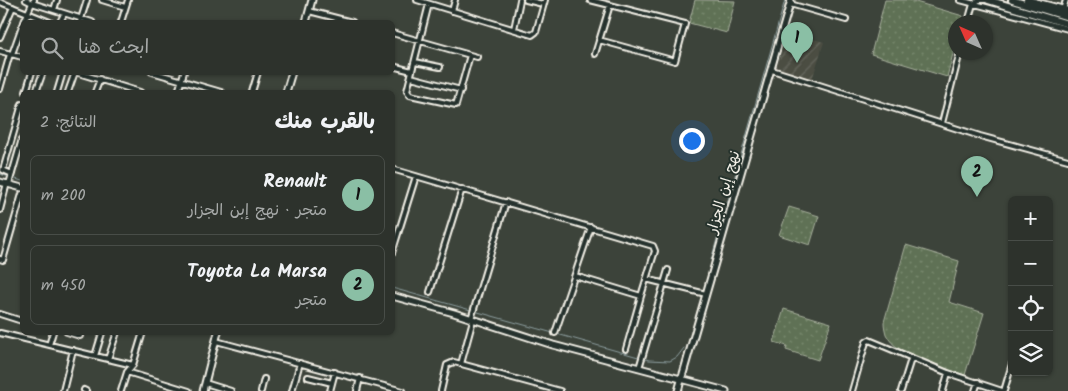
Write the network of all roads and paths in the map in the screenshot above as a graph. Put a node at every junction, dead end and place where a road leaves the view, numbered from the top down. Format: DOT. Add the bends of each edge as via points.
graph roads {
  1 [pos="26,0"];
  2 [pos="58,0"];
  3 [pos="87,0"];
  4 [pos="102,0"];
  5 [pos="128,0"];
  6 [pos="312,0"];
  7 [pos="420,0"];
  8 [pos="455,0"];
  9 [pos="520,0"];
  10 [pos="526,0"];
  11 [pos="590,0"];
  12 [pos="960,0"];
  13 [pos="987,0"];
  14 [pos="1012,0"];
  15 [pos="1027,0"];
  16 [pos="1038,0"];
  17 [pos="1066,0"];
  18 [pos="33,1"];
  19 [pos="0,2"];
  20 [pos="544,2"];
  21 [pos="791,2"];
  22 [pos="429,4"];
  23 [pos="973,4"];
  24 [pos="610,5"];
  25 [pos="13,7"];
  26 [pos="126,7"];
  27 [pos="53,10"];
  28 [pos="452,10"];
  29 [pos="1065,10"];
  30 [pos="310,11"];
  31 [pos="28,13"];
  32 [pos="64,14"];
  33 [pos="970,15"];
  34 [pos="1068,17"];
  35 [pos="25,20"];
  36 [pos="44,20"];
  37 [pos="49,20"];
  38 [pos="61,20"];
  39 [pos="78,20"];
  40 [pos="80,20"];
  41 [pos="121,20"];
  42 [pos="307,20"];
  43 [pos="344,20"];
  44 [pos="846,20"];
  45 [pos="1068,24"];
  46 [pos="514,29"];
  47 [pos="1068,29"];
  48 [pos="20,32"];
  49 [pos="395,34"];
  50 [pos="0,37"];
  51 [pos="599,40"];
  52 [pos="420,41"];
  53 [pos="0,51"];
  54 [pos="11,54"];
  55 [pos="595,54"];
  56 [pos="470,55"];
  57 [pos="20,57"];
  58 [pos="477,57"];
  59 [pos="958,60"];
  60 [pos="415,62"];
  61 [pos="395,67"];
  62 [pos="440,67"];
  63 [pos="772,70"];
  64 [pos="412,72"];
  65 [pos="31,75"];
  66 [pos="41,75"];
  67 [pos="62,75"];
  68 [pos="74,75"];
  69 [pos="86,75"];
  70 [pos="161,75"];
  71 [pos="183,75"];
  72 [pos="257,75"];
  73 [pos="290,75"];
  74 [pos="411,77"];
  75 [pos="100,79"];
  76 [pos="182,82"];
  77 [pos="123,87"];
  78 [pos="0,89"];
  79 [pos="27,90"];
  80 [pos="37,90"];
  81 [pos="58,90"];
  82 [pos="69,90"];
  83 [pos="96,90"];
  84 [pos="122,90"];
  85 [pos="133,90"];
  86 [pos="179,90"];
  87 [pos="213,90"];
  88 [pos="253,90"];
  89 [pos="287,90"];
  90 [pos="461,90"];
  91 [pos="20,111"];
  92 [pos="942,123"];
  93 [pos="20,146"];
  94 [pos="1068,160"];
  95 [pos="395,170"];
  96 [pos="416,176"];
  97 [pos="10,179"];
  98 [pos="0,182"];
  99 [pos="20,185"];
  100 [pos="462,189"];
  101 [pos="20,201"];
  102 [pos="506,202"];
  103 [pos="0,210"];
  104 [pos="15,220"];
  105 [pos="20,221"];
  106 [pos="591,228"];
  107 [pos="395,244"];
  108 [pos="0,259"];
  109 [pos="668,270"];
  110 [pos="574,276"];
  111 [pos="646,279"];
  112 [pos="665,284"];
  113 [pos="430,292"];
  114 [pos="706,294"];
  115 [pos="641,296"];
  116 [pos="395,297"];
  117 [pos="0,314"];
  118 [pos="472,319"];
  119 [pos="20,320"];
  120 [pos="0,333"];
  121 [pos="555,333"];
  122 [pos="52,335"];
  123 [pos="77,335"];
  124 [pos="101,335"];
  125 [pos="116,335"];
  126 [pos="142,335"];
  127 [pos="217,335"];
  128 [pos="80,336"];
  129 [pos="216,341"];
  130 [pos="49,345"];
  131 [pos="626,349"];
  132 [pos="72,350"];
  133 [pos="95,356"];
  134 [pos="911,358"];
  135 [pos="108,359"];
  136 [pos="300,362"];
  137 [pos="461,364"];
  138 [pos="133,365"];
  139 [pos="639,368"];
  140 [pos="127,372"];
  141 [pos="335,372"];
  142 [pos="948,373"];
  143 [pos="1008,376"];
  144 [pos="308,377"];
  145 [pos="360,378"];
  146 [pos="264,379"];
  147 [pos="682,379"];
  148 [pos="978,382"];
  149 [pos="205,383"];
  150 [pos="332,383"];
  151 [pos="63,391"];
  152 [pos="121,391"];
  153 [pos="189,391"];
  154 [pos="203,391"];
  155 [pos="232,391"];
  156 [pos="261,391"];
  157 [pos="292,391"];
  158 [pos="330,391"];
  159 [pos="357,391"];
  160 [pos="403,391"];
  161 [pos="441,391"];
  162 [pos="560,391"];
  163 [pos="678,391"];
  164 [pos="726,391"];
  165 [pos="852,391"];
  166 [pos="901,391"];
  167 [pos="942,391"];
  168 [pos="975,391"];
  169 [pos="1003,391"];
  1 -- 18 [label="street"];
  2 -- 27 [label="street"];
  3 -- 40 [label="street"];
  4 -- 26 [label="street"];
  5 -- 26 [label="street"];
  6 -- 30 [label="street"];
  7 -- 22 [label="street"];
  8 -- 28 [label="street"];
  9 -- 46 [label="street"];
  10 -- 20 [label="street"];
  11 -- 24 [label="street"];
  12 -- 23 [label="street"];
  13 -- 23 [label="street"];
  13 -- 45 [label="highway"];
  14 -- 34 [label="highway"];
  15 -- 29 [label="highway"];
  16 -- 29 [label="street"];
  17 -- 29 [label="street"];
  18 -- 27 [label="street"];
  18 -- 31 [label="street"];
  19 -- 25 [label="street"];
  20 -- 46 [label="street" via="534,34"];
  21 -- 44 [label="street"];
  21 -- 63 [label="street, نهج إبن الجزار"];
  22 -- 28 [label="street"];
  22 -- 52 [label="street"];
  23 -- 33 [label="street"];
  23 -- 47 [label="street"];
  24 -- 51 [label="street"];
  24 -- 51 [label="street" via="685,24 675,61"];
  25 -- 31 [label="street"];
  25 -- 50 [label="street"];
  26 -- 41 [label="street"];
  27 -- 32 [label="street"];
  27 -- 37 [label="street"];
  28 -- 46 [label="street"];
  30 -- 42 [label="street"];
  30 -- 43 [label="street"];
  31 -- 35 [label="street"];
  31 -- 36 [label="street"];
  32 -- 38 [label="street"];
  32 -- 39 [label="street"];
  48 -- 54 [label="street"];
  49 -- 52 [label="street"];
  51 -- 55 [label="street"];
  52 -- 56 [label="street"];
  52 -- 60 [label="street"];
  53 -- 54 [label="street"];
  54 -- 57 [label="street"];
  54 -- 78 [label="street"];
  56 -- 58 [label="street"];
  56 -- 90 [label="street"];
  59 -- 92 [label="street"];
  60 -- 62 [label="street"];
  60 -- 64 [label="street"];
  61 -- 64 [label="street"];
  63 -- 92 [label="street"];
  63 -- 114 [label="street, نهج إبن الجزار"];
  64 -- 74 [label="street"];
  65 -- 79 [label="street"];
  66 -- 80 [label="street"];
  67 -- 81 [label="street"];
  68 -- 82 [label="street"];
  69 -- 75 [label="street"];
  70 -- 76 [label="street"];
  71 -- 76 [label="street"];
  72 -- 88 [label="street"];
  73 -- 89 [label="street"];
  74 -- 90 [label="street"];
  74 -- 90 [label="street" via="407,91 410,95 456,106"];
  75 -- 77 [label="street"];
  75 -- 83 [label="street"];
  76 -- 86 [label="street"];
  76 -- 87 [label="street"];
  77 -- 84 [label="street"];
  77 -- 85 [label="street"];
  91 -- 97 [label="street" via="2,170"];
  92 -- 94 [label="street"];
  93 -- 97 [label="street"];
  95 -- 96 [label="street"];
  96 -- 100 [label="street"];
  96 -- 107 [label="street"];
  97 -- 98 [label="street"];
  97 -- 99 [label="street"];
  97 -- 103 [label="street"];
  100 -- 102 [label="street"];
  100 -- 113 [label="street"];
  101 -- 104 [label="street"];
  102 -- 106 [label="street"];
  102 -- 118 [label="street"];
  104 -- 105 [label="street"];
  104 -- 108 [label="street" via="3,260"];
  106 -- 110 [label="street"];
  106 -- 111 [label="street" via="653,246 655,251"];
  109 -- 112 [label="street"];
  110 -- 115 [label="street"];
  110 -- 121 [label="street"];
  111 -- 112 [label="street"];
  111 -- 115 [label="street"];
  112 -- 114 [label="street"];
  112 -- 139 [label="street"];
  114 -- 147 [label="street, نهج إبن الجزار"];
  115 -- 131 [label="street"];
  116 -- 118 [label="street"];
  117 -- 119 [label="street"];
  118 -- 137 [label="street"];
  118 -- 139 [label="street"];
  120 -- 130 [label="street"];
  122 -- 130 [label="street"];
  123 -- 128 [label="street"];
  124 -- 133 [label="street"];
  125 -- 135 [label="street"];
  126 -- 138 [label="street"];
  127 -- 129 [label="street"];
  129 -- 136 [label="street"];
  129 -- 149 [label="street"];
  130 -- 132 [label="street"];
  132 -- 133 [label="street"];
  132 -- 151 [label="street"];
  133 -- 135 [label="street"];
  134 -- 142 [label="street"];
  134 -- 165 [label="street" via="867,341"];
  134 -- 166 [label="street"];
  135 -- 138 [label="street"];
  136 -- 141 [label="street"];
  136 -- 157 [label="street"];
  137 -- 161 [label="street" via="447,364"];
  137 -- 162 [label="street"];
  138 -- 140 [label="street"];
  139 -- 147 [label="street"];
  140 -- 152 [label="street"];
  140 -- 153 [label="street"];
  141 -- 145 [label="street"];
  141 -- 150 [label="street"];
  142 -- 148 [label="street"];
  142 -- 167 [label="street"];
  143 -- 169 [label="street"];
  144 -- 150 [label="street"];
  145 -- 159 [label="street"];
  145 -- 160 [label="street"];
  146 -- 156 [label="street"];
  147 -- 163 [label="street, نهج إبن الجزار"];
  147 -- 164 [label="street"];
  148 -- 168 [label="street"];
  148 -- 169 [label="street"];
  149 -- 154 [label="street"];
  149 -- 155 [label="street"];
  150 -- 158 [label="street"];
}
